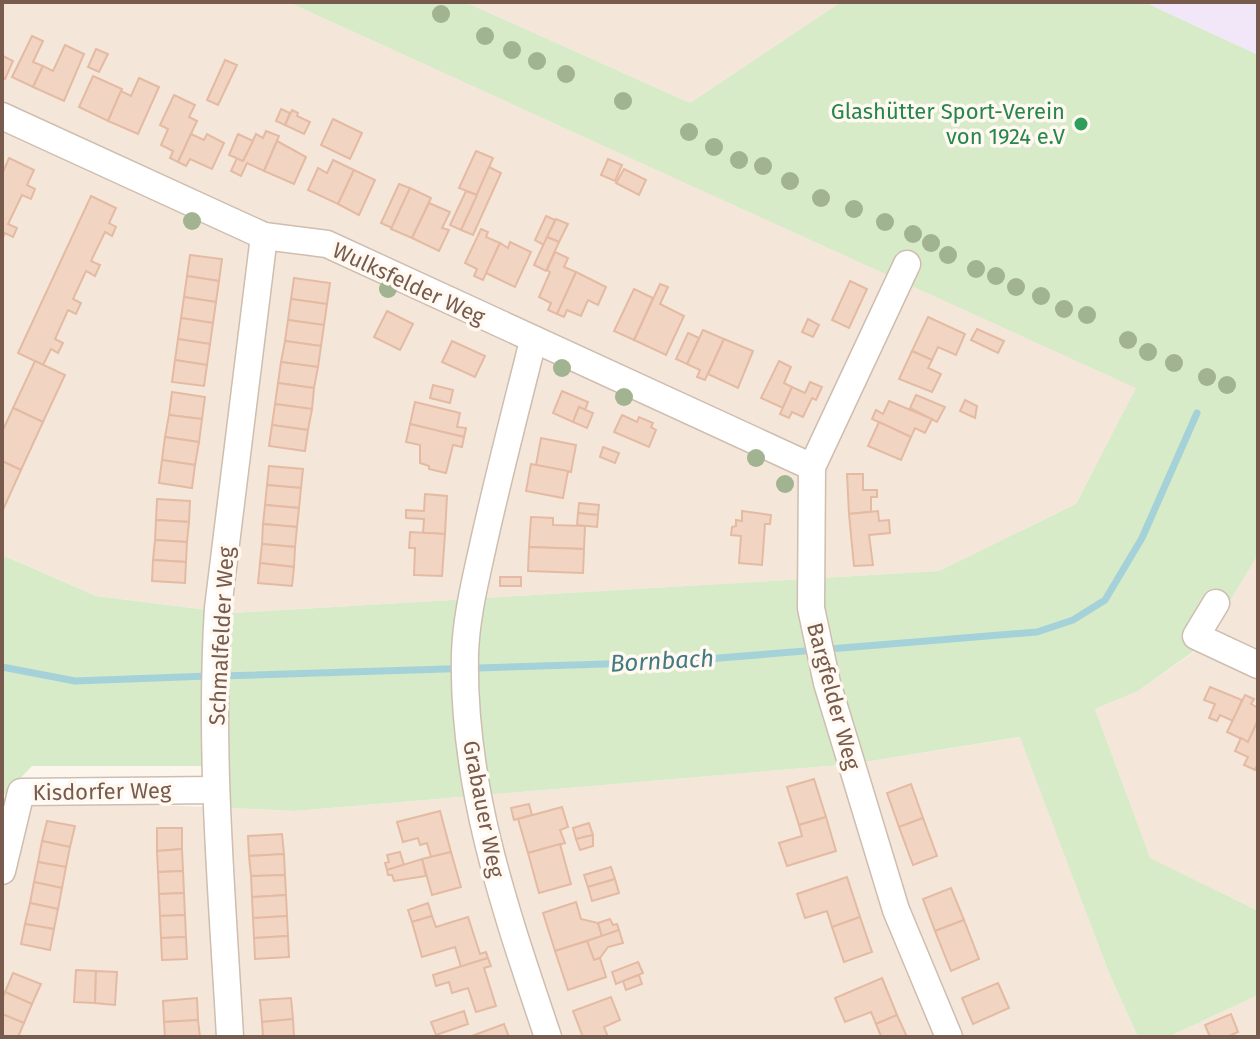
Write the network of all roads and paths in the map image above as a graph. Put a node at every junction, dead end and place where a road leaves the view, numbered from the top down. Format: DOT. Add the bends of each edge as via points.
graph roads {
  1 [pos="2,116"];
  2 [pos="264,236"];
  3 [pos="907,264"];
  4 [pos="533,341"];
  5 [pos="812,467"];
  6 [pos="1216,603"];
  7 [pos="1258,665"];
  8 [pos="216,790"];
  9 [pos="2,871"];
  10 [pos="230,1037"];
  11 [pos="548,1037"];
  12 [pos="949,1037"];
  1 -- 2 [label="street, Wulksfelder Weg"];
  2 -- 4 [label="street, Wulksfelder Weg" via="327,244"];
  2 -- 8 [label="street, Schmalfelder Weg" via="220,594"];
  3 -- 5 [label="street, Bargfelder Weg"];
  4 -- 5 [label="street, Wulksfelder Weg"];
  4 -- 11 [label="street, Grabauer Weg" via="476,579 465,681 475,790 505,909"];
  5 -- 12 [label="street, Bargfelder Weg" via="811,608 822,664 896,910"];
  6 -- 7 [label="street" via="1196,636"];
  8 -- 9 [label="street, Kisdorfer Weg" via="21,792"];
  8 -- 10 [label="street, Schmalfelder Weg"];
}
